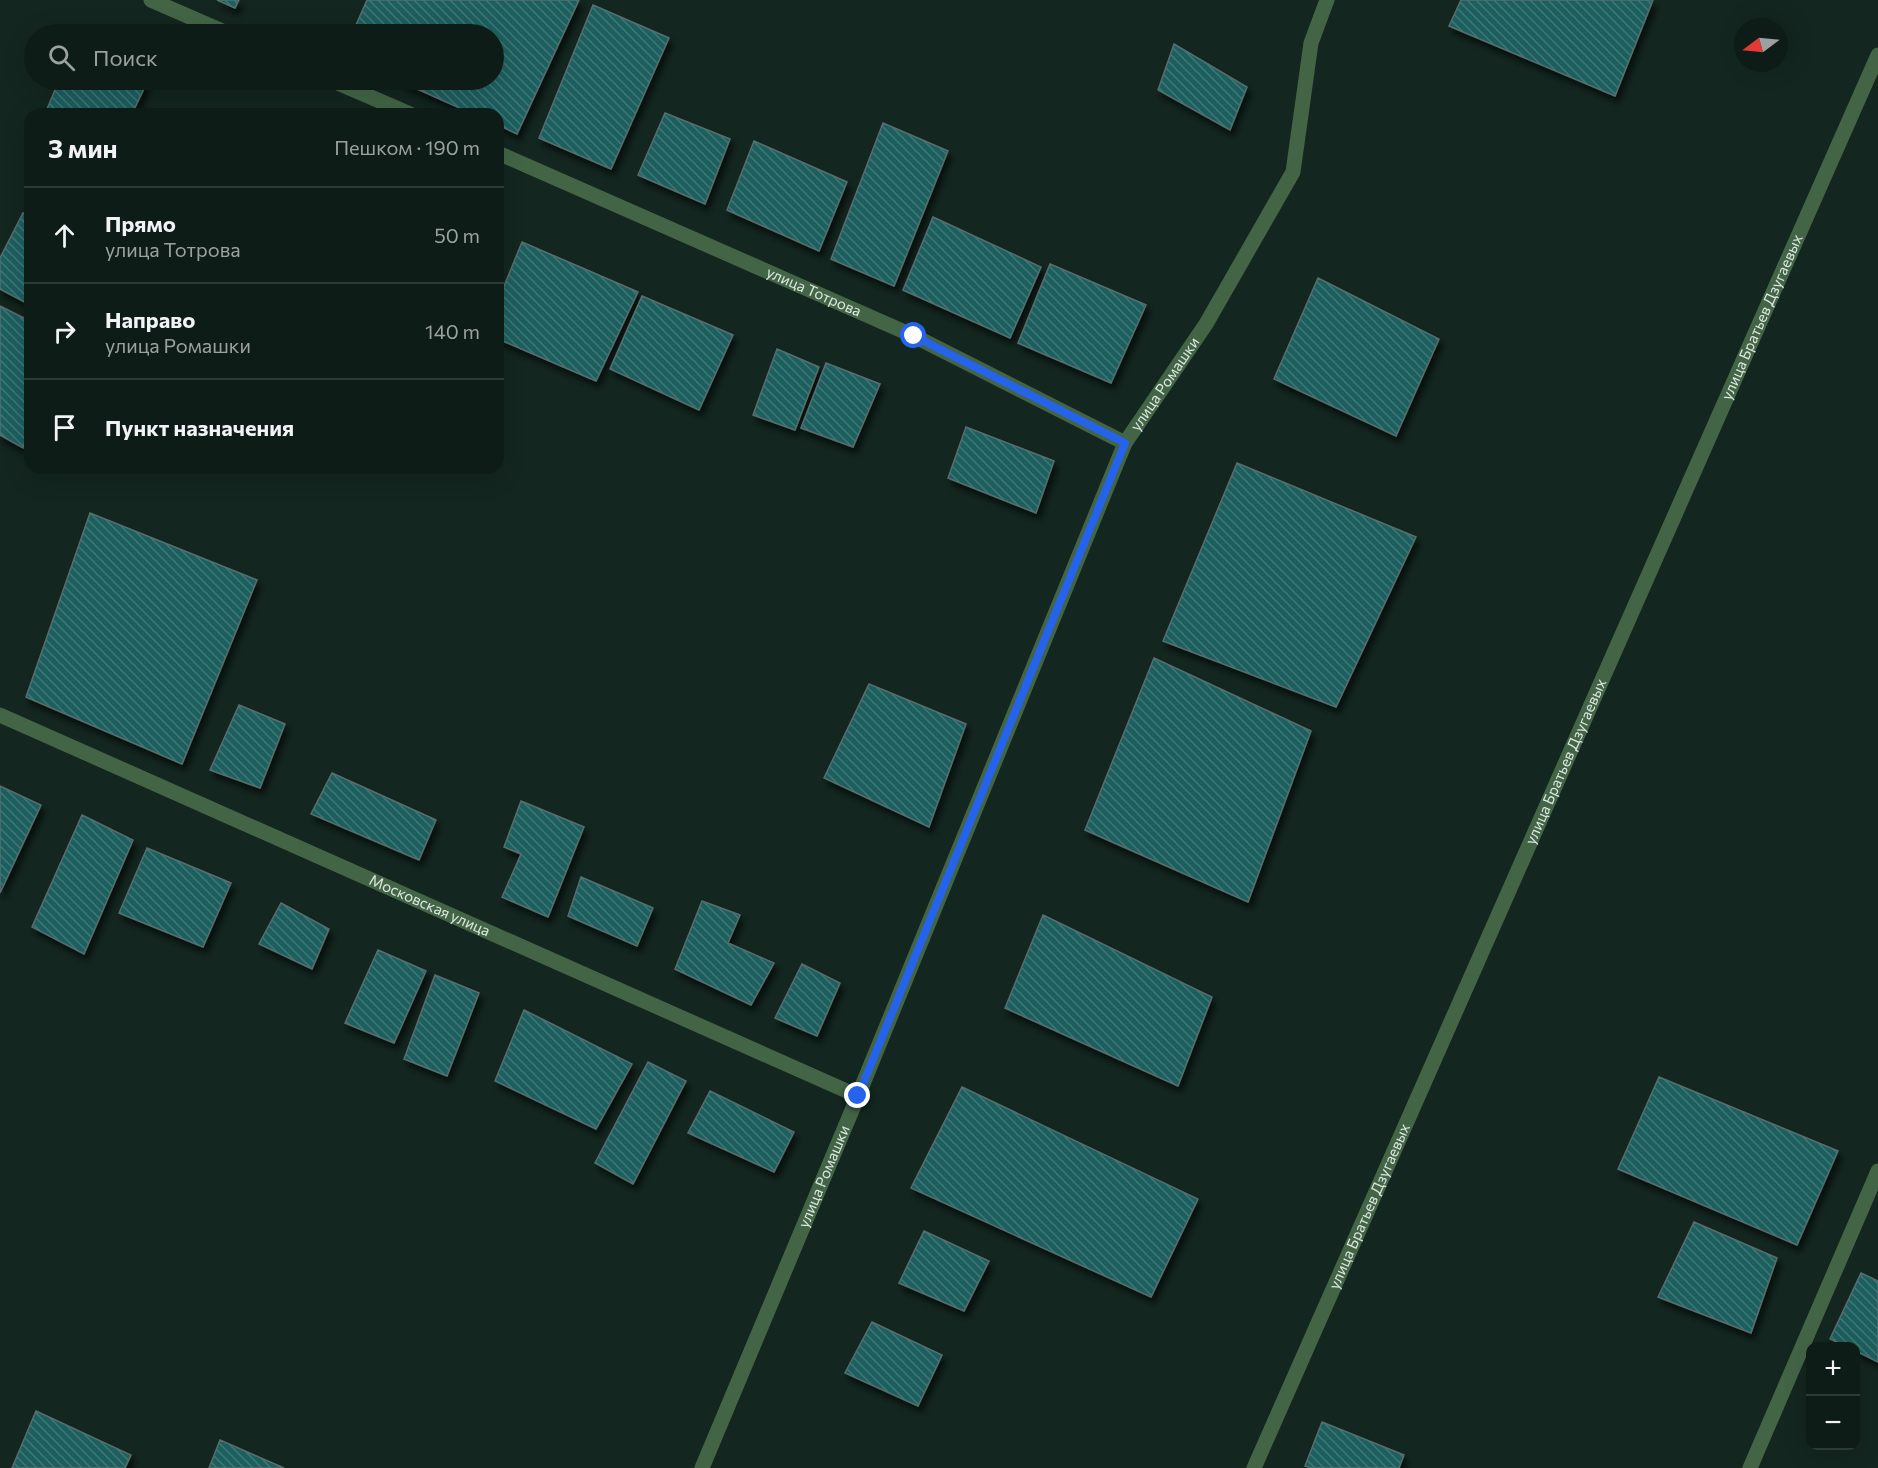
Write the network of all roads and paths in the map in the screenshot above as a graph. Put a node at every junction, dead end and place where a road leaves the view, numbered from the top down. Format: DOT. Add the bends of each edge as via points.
graph roads {
  1 [pos="151,0"];
  2 [pos="1327,0"];
  3 [pos="206,24"];
  4 [pos="1878,55"];
  5 [pos="355,90"];
  6 [pos="396,108"];
  7 [pos="504,156"];
  8 [pos="1125,443"];
  9 [pos="0,714"];
  10 [pos="858,1096"];
  11 [pos="1878,1171"];
  12 [pos="702,1468"];
  13 [pos="1254,1468"];
  14 [pos="1750,1468"];
  1 -- 3 [label="street"];
  2 -- 8 [label="street, улица Ромашки" via="1311,43 1293,172 1206,324"];
  4 -- 13 [label="street, улица Братьев Дзугаевых"];
  5 -- 6 [label="street"];
  7 -- 8 [label="street, улица Тотрова" via="914,336"];
  8 -- 10 [label="street, улица Ромашки"];
  9 -- 10 [label="street, Московская улица"];
  10 -- 12 [label="street, улица Ромашки"];
  11 -- 14 [label="street"];
}
